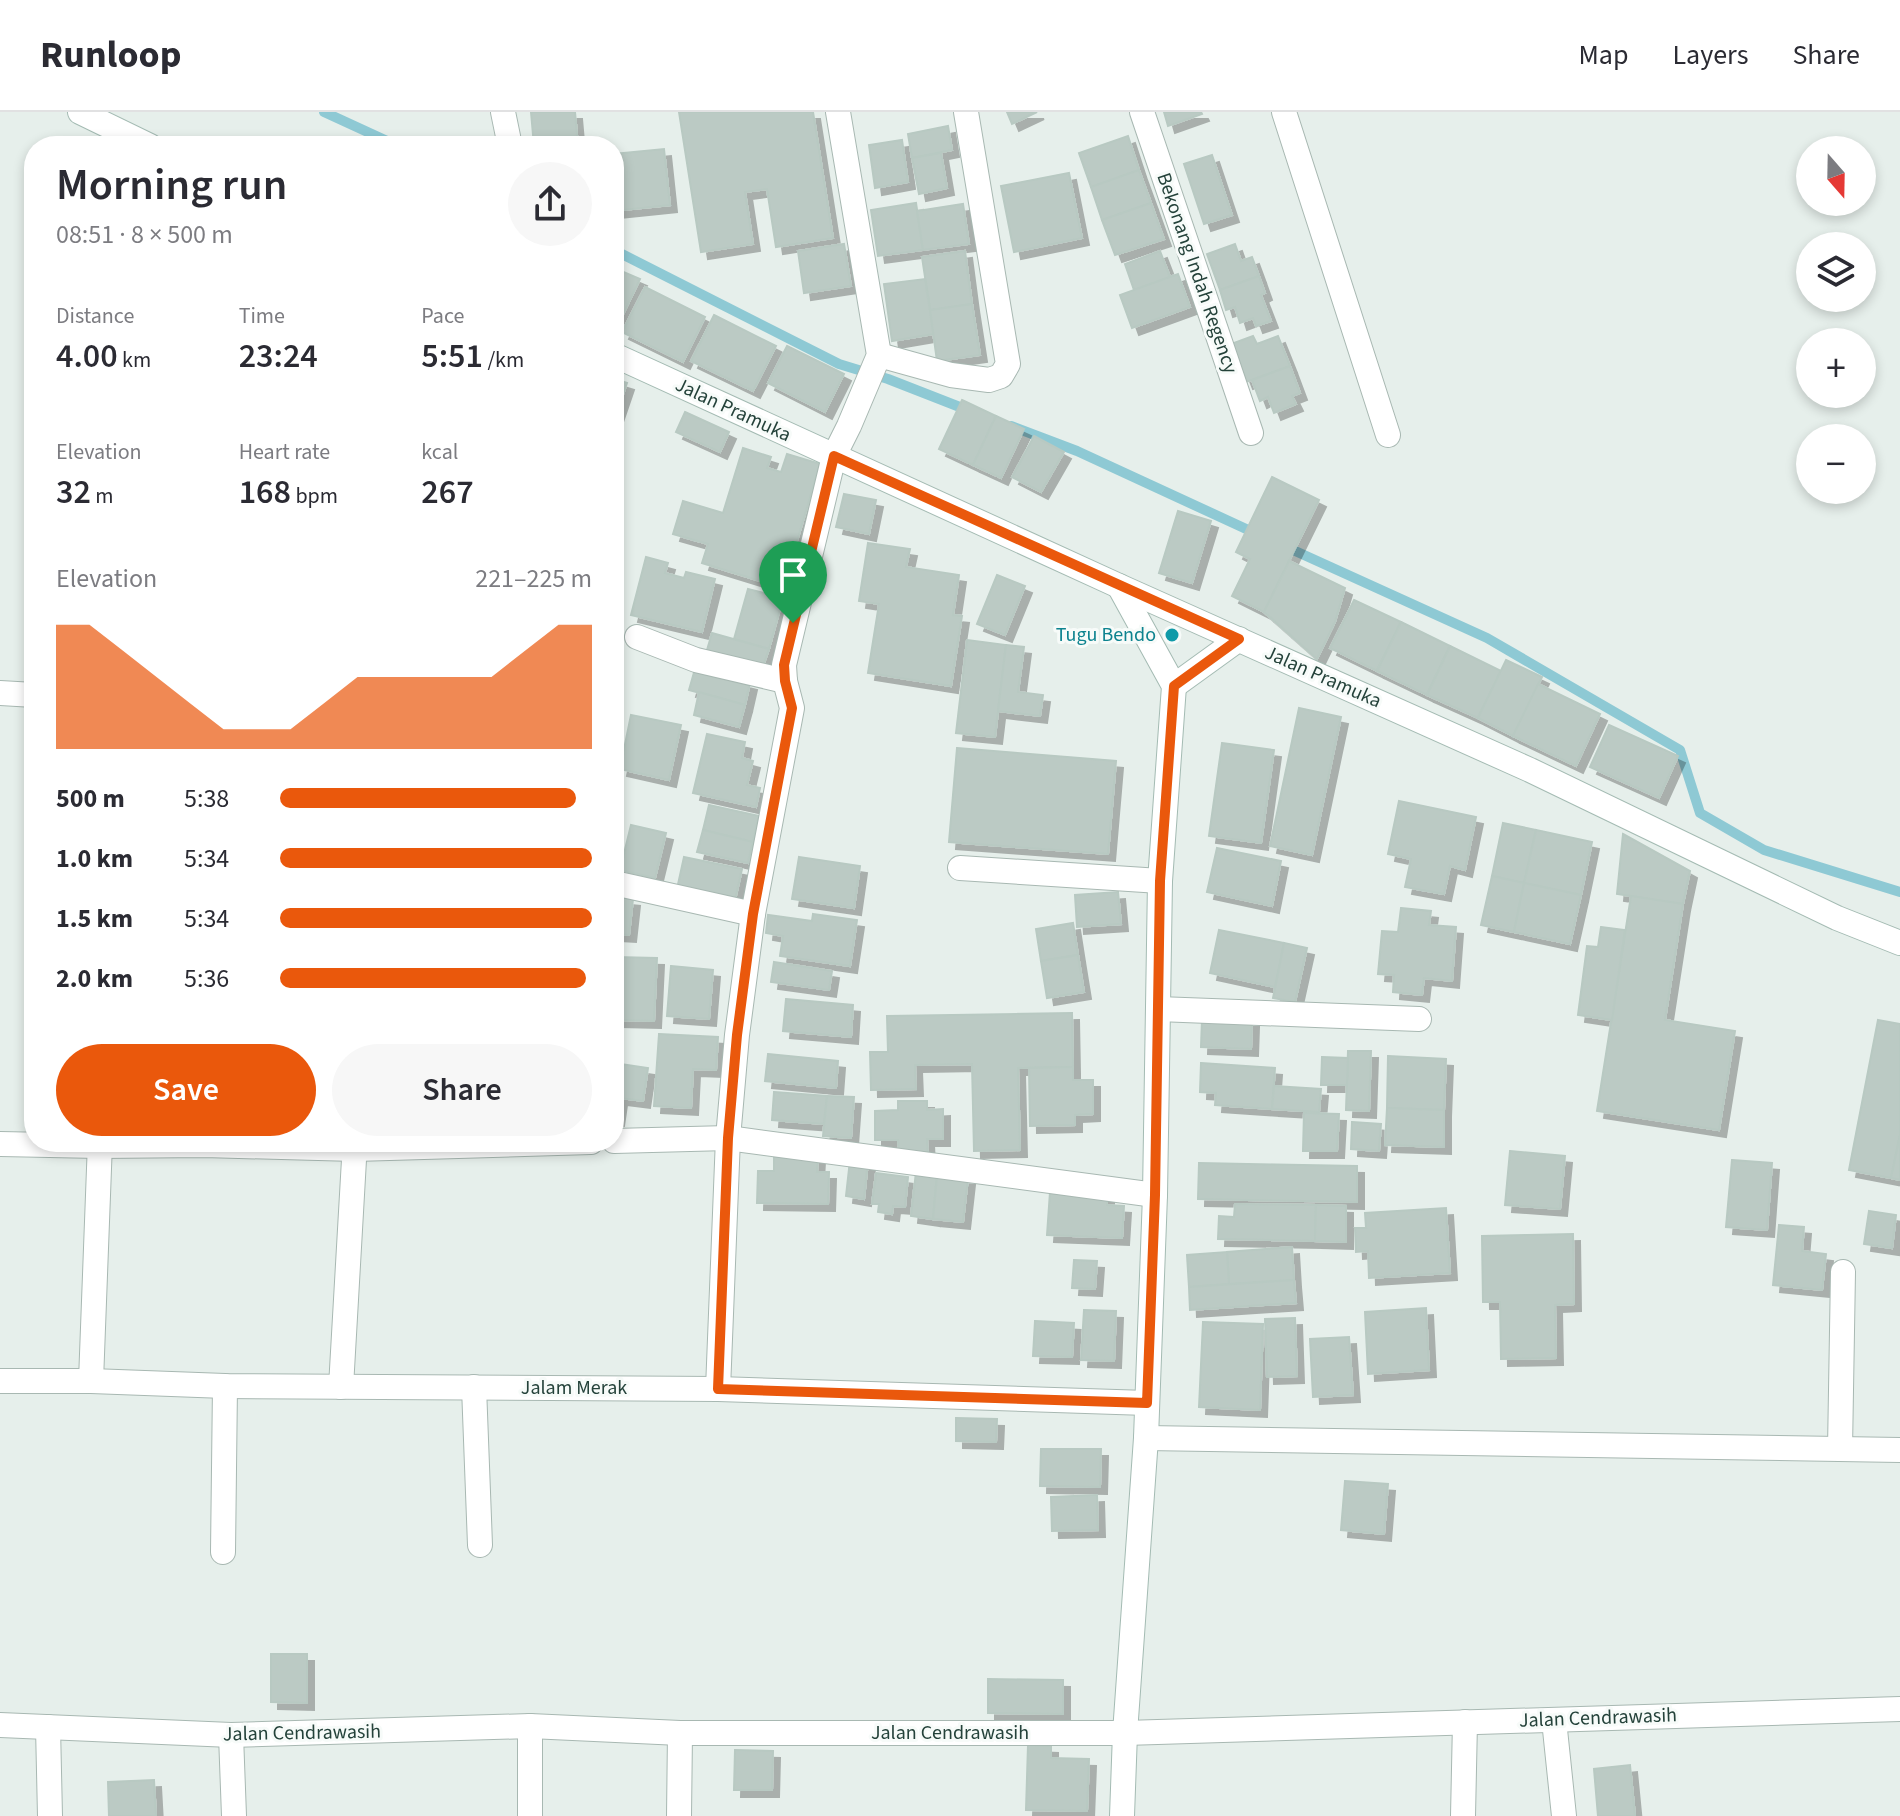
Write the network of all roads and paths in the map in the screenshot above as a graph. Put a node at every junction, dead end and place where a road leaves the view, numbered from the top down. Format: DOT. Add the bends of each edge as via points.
graph roads {
  1 [pos="80,112"];
  2 [pos="503,112"];
  3 [pos="838,112"];
  4 [pos="966,112"];
  5 [pos="1142,112"];
  6 [pos="1284,112"];
  7 [pos="129,136"];
  8 [pos="508,136"];
  9 [pos="877,358"];
  10 [pos="624,360"];
  11 [pos="1251,433"];
  12 [pos="1388,435"];
  13 [pos="834,456"];
  14 [pos="1119,586"];
  15 [pos="637,637"];
  16 [pos="1239,639"];
  17 [pos="785,681"];
  18 [pos="1174,686"];
  19 [pos="0,693"];
  20 [pos="24,694"];
  21 [pos="960,868"];
  22 [pos="1160,881"];
  23 [pos="624,885"];
  24 [pos="753,914"];
  25 [pos="1900,943"];
  26 [pos="1158,1009"];
  27 [pos="1419,1019"];
  28 [pos="728,1138"];
  29 [pos="624,1141"];
  30 [pos="0,1144"];
  31 [pos="24,1144"];
  32 [pos="100,1152"];
  33 [pos="355,1152"];
  34 [pos="1155,1195"];
  35 [pos="1843,1272"];
  36 [pos="0,1381"];
  37 [pos="91,1381"];
  38 [pos="225,1386"];
  39 [pos="341,1387"];
  40 [pos="474,1387"];
  41 [pos="718,1389"];
  42 [pos="1147,1403"];
  43 [pos="1146,1438"];
  44 [pos="1840,1449"];
  45 [pos="1900,1450"];
  46 [pos="480,1545"];
  47 [pos="223,1552"];
  48 [pos="1900,1709"];
  49 [pos="1554,1720"];
  50 [pos="1465,1722"];
  51 [pos="0,1725"];
  52 [pos="530,1726"];
  53 [pos="48,1727"];
  54 [pos="680,1733"];
  55 [pos="1125,1733"];
  56 [pos="231,1735"];
  57 [pos="50,1816"];
  58 [pos="234,1816"];
  59 [pos="530,1816"];
  60 [pos="679,1816"];
  61 [pos="1122,1816"];
  62 [pos="1463,1816"];
  63 [pos="1564,1816"];
  1 -- 7 [label="street"];
  2 -- 8 [label="street"];
  3 -- 9 [label="street"];
  4 -- 9 [label="street" via="1008,364 1001,376 989,380"];
  5 -- 11 [label="street, Bekonang Indah Regency"];
  6 -- 12 [label="street"];
  9 -- 13 [label="street"];
  10 -- 13 [label="street, Jalan Pramuka"];
  13 -- 14 [label="street, Jalan Pramuka"];
  13 -- 17 [label="street" via="793,623"];
  14 -- 16 [label="street, Jalan Pramuka"];
  14 -- 18 [label="street"];
  15 -- 17 [label="street" via="696,660"];
  16 -- 18 [label="street"];
  16 -- 25 [label="street, Jalan Pramuka"];
  17 -- 24 [label="street" via="792,708"];
  18 -- 22 [label="street"];
  19 -- 20 [label="street"];
  21 -- 22 [label="street"];
  22 -- 26 [label="street"];
  23 -- 24 [label="street"];
  24 -- 28 [label="street"];
  26 -- 27 [label="street"];
  26 -- 34 [label="street"];
  28 -- 29 [label="street"];
  28 -- 34 [label="street"];
  28 -- 41 [label="street"];
  30 -- 31 [label="street"];
  32 -- 37 [label="street"];
  33 -- 39 [label="street"];
  34 -- 42 [label="street"];
  35 -- 44 [label="street"];
  36 -- 37 [label="street, Jalam Merak"];
  37 -- 38 [label="street, Jalam Merak"];
  38 -- 39 [label="street, Jalam Merak"];
  38 -- 47 [label="street"];
  39 -- 40 [label="street, Jalam Merak"];
  40 -- 41 [label="street, Jalam Merak"];
  40 -- 46 [label="street"];
  41 -- 42 [label="street, Jalam Merak"];
  42 -- 43 [label="street"];
  43 -- 44 [label="street"];
  43 -- 55 [label="street"];
  44 -- 45 [label="street"];
  48 -- 49 [label="street, Jalan Cendrawasih"];
  49 -- 50 [label="street, Jalan Cendrawasih"];
  49 -- 63 [label="street"];
  50 -- 55 [label="street, Jalan Cendrawasih"];
  50 -- 62 [label="street"];
  51 -- 53 [label="street, Jalan Cendrawasih"];
  52 -- 54 [label="street, Jalan Cendrawasih"];
  52 -- 56 [label="street, Jalan Cendrawasih"];
  52 -- 59 [label="street"];
  53 -- 56 [label="street, Jalan Cendrawasih"];
  53 -- 57 [label="street"];
  54 -- 55 [label="street, Jalan Cendrawasih"];
  54 -- 60 [label="street"];
  55 -- 61 [label="street"];
  56 -- 58 [label="street"];
}
